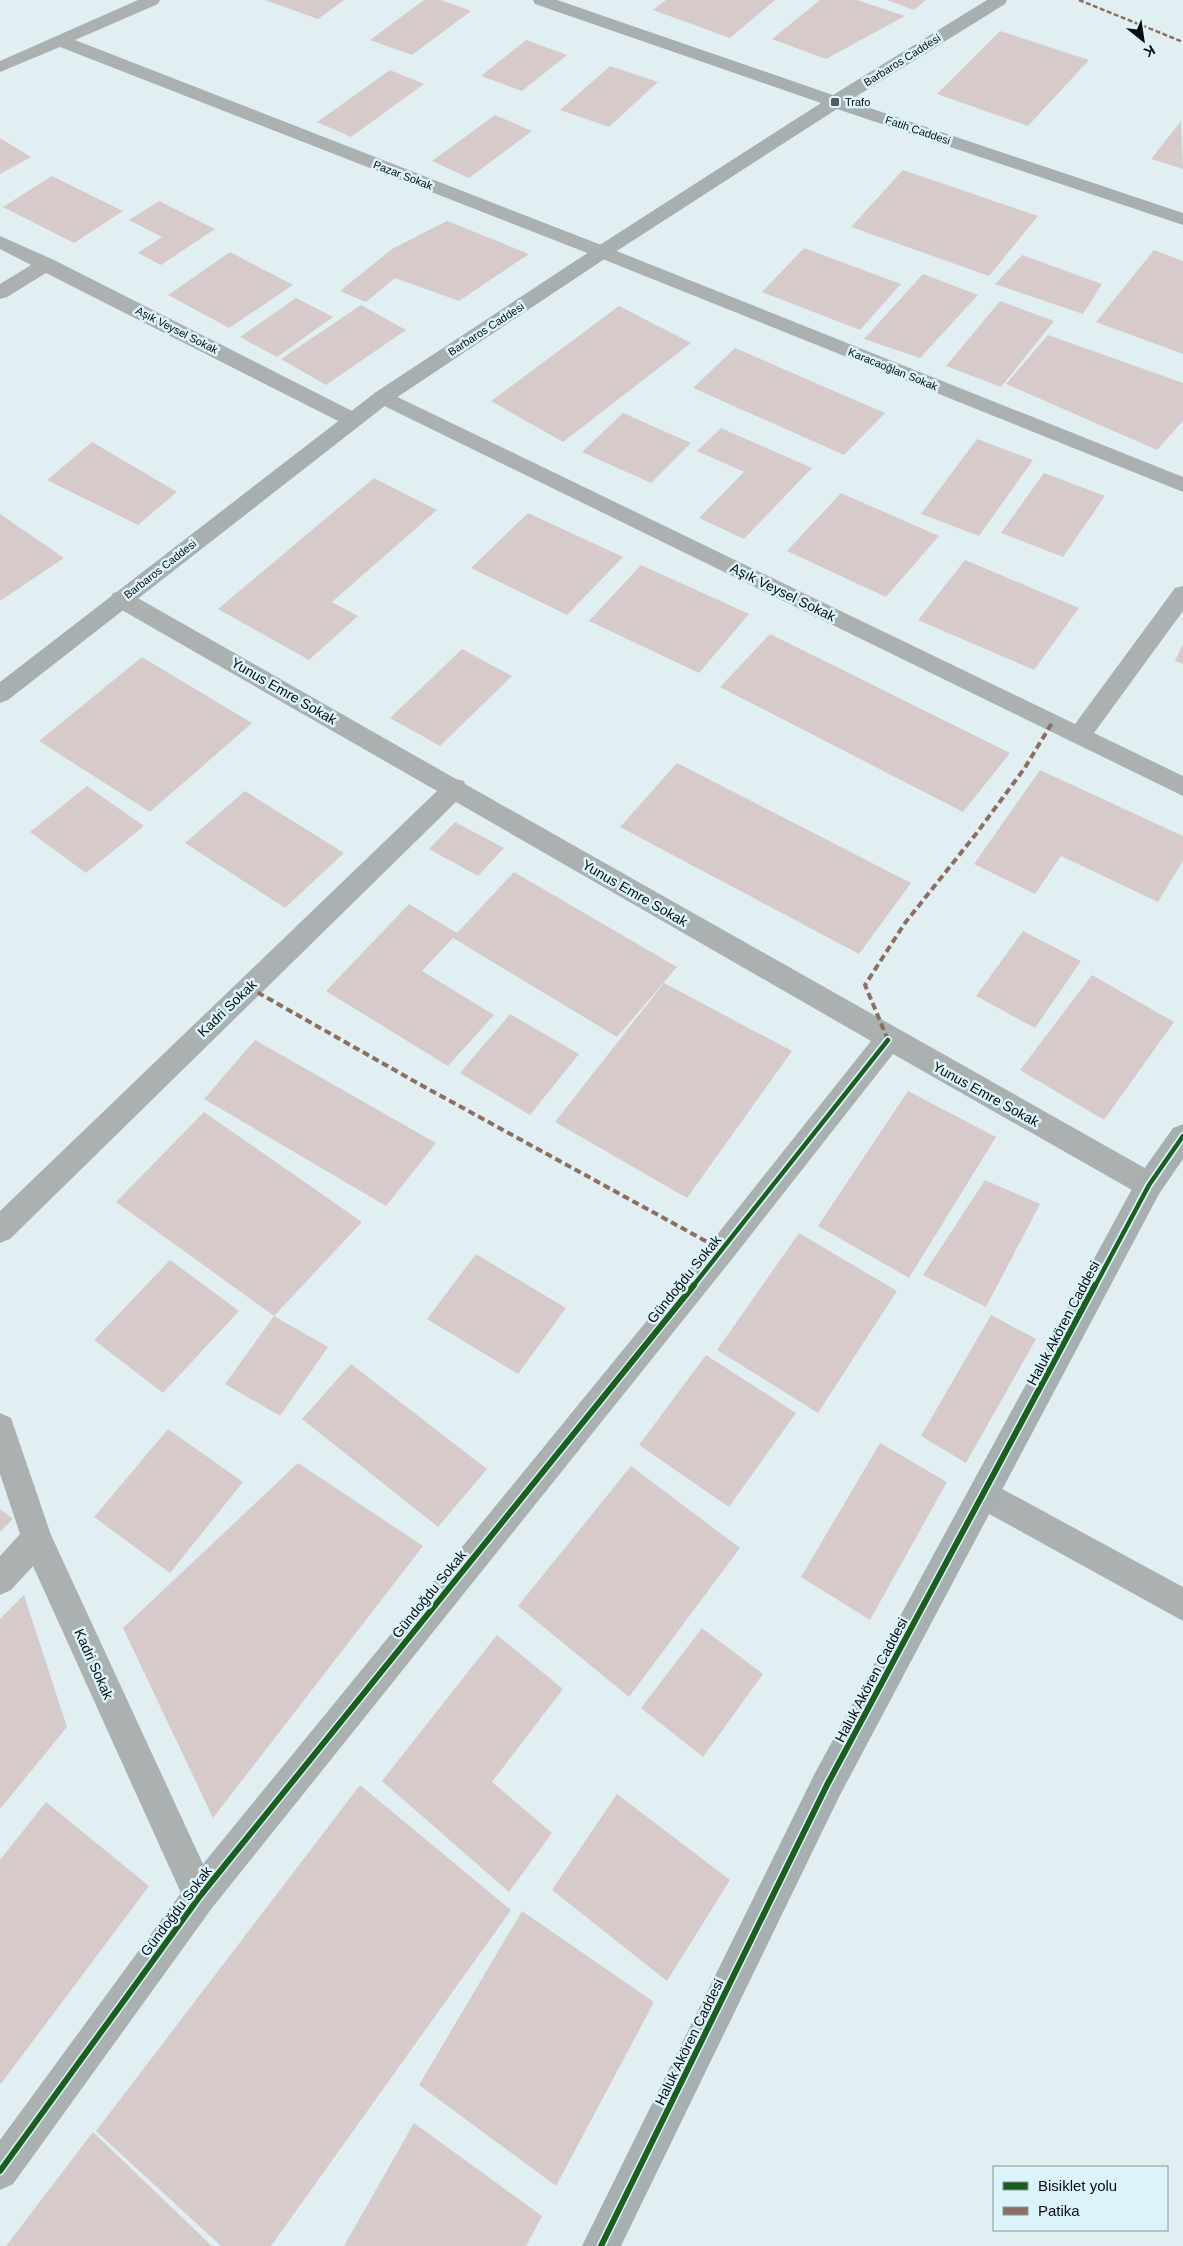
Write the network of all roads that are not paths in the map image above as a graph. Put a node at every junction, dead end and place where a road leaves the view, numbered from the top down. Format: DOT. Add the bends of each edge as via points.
graph roads {
  1 [pos="152,0"];
  2 [pos="541,0"];
  3 [pos="999,0"];
  4 [pos="58,40"];
  5 [pos="0,67"];
  6 [pos="835,102"];
  7 [pos="1183,219"];
  8 [pos="0,242"];
  9 [pos="602,252"];
  10 [pos="47,264"];
  11 [pos="0,293"];
  12 [pos="383,398"];
  13 [pos="353,420"];
  14 [pos="1183,485"];
  15 [pos="1183,594"];
  16 [pos="121,599"];
  17 [pos="0,694"];
  18 [pos="1079,736"];
  19 [pos="1183,787"];
  20 [pos="455,788"];
  21 [pos="888,1040"];
  22 [pos="1183,1136"];
  23 [pos="1149,1185"];
  24 [pos="0,1230"];
  25 [pos="0,1428"];
  26 [pos="984,1494"];
  27 [pos="37,1539"];
  28 [pos="0,1578"];
  29 [pos="1183,1605"];
  30 [pos="200,1896"];
  31 [pos="0,2171"];
  32 [pos="601,2246"];
  1 -- 4 [label="street"];
  2 -- 6 [label="street, Fatih Caddesi"];
  3 -- 6 [label="street, Barbaros Caddesi"];
  4 -- 5 [label="street"];
  4 -- 9 [label="street, Pazar Sokak"];
  6 -- 7 [label="street, Fatih Caddesi"];
  6 -- 9 [label="street, Barbaros Caddesi"];
  8 -- 10 [label="street, Aşık Veysel Sokak"];
  9 -- 12 [label="street, Barbaros Caddesi"];
  9 -- 14 [label="street, Karacaoğlan Sokak"];
  10 -- 11 [label="street"];
  10 -- 13 [label="street, Aşık Veysel Sokak"];
  12 -- 13 [label="street, Barbaros Caddesi"];
  12 -- 18 [label="street, Aşık Veysel Sokak"];
  13 -- 16 [label="street, Barbaros Caddesi"];
  15 -- 18 [label="street"];
  16 -- 17 [label="street, Barbaros Caddesi"];
  16 -- 20 [label="street, Yunus Emre Sokak"];
  18 -- 19 [label="street, Aşık Veysel Sokak"];
  20 -- 21 [label="street, Yunus Emre Sokak"];
  20 -- 24 [label="street, Kadri Sokak"];
  21 -- 23 [label="street, Yunus Emre Sokak"];
  21 -- 30 [label="street, Gündoğdu Sokak" via="716,1258"];
  22 -- 23 [label="street, Haluk Akören Caddesi"];
  23 -- 26 [label="street, Haluk Akören Caddesi"];
  25 -- 27 [label="street, Kadri Sokak"];
  26 -- 29 [label="street"];
  26 -- 32 [label="street, Haluk Akören Caddesi" via="827,1785"];
  27 -- 28 [label="street"];
  27 -- 30 [label="street, Kadri Sokak"];
  30 -- 31 [label="street, Gündoğdu Sokak"];
}
